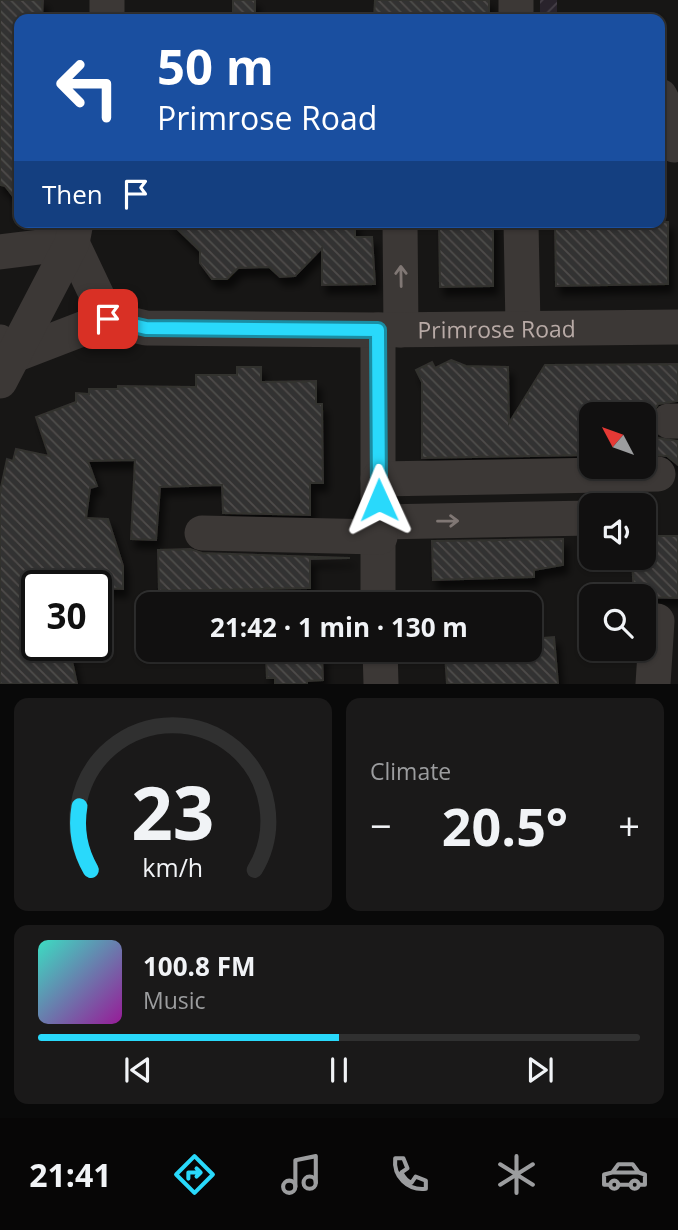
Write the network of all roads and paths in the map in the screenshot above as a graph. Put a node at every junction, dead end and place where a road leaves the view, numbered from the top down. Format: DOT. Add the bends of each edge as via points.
graph roads {
  1 [pos="665,106"];
  2 [pos="670,145"];
  3 [pos="399,228"];
  4 [pos="521,228"];
  5 [pos="74,233"];
  6 [pos="0,252"];
  7 [pos="108,319"];
  8 [pos="523,327"];
  9 [pos="678,327"];
  10 [pos="390,330"];
  11 [pos="4,360"];
  12 [pos="658,474"];
  13 [pos="379,479"];
  14 [pos="579,519"];
  15 [pos="380,529"];
  16 [pos="202,533"];
  17 [pos="379,592"];
  18 [pos="657,621"];
  19 [pos="381,662"];
  20 [pos="382,684"];
  21 [pos="653,684"];
  1 -- 2 [label="street" via="673,122"];
  10 -- 3 [label="street, one-way"];
  4 -- 8 [label="street"];
  5 -- 6 [label="street"];
  5 -- 7 [label="street"];
  5 -- 11 [label="street"];
  7 -- 10 [label="street, Primrose Road" via="146,328"];
  7 -- 11 [label="street"];
  8 -- 9 [label="street, Primrose Road"];
  8 -- 10 [label="street, Primrose Road"];
  10 -- 13 [label="street"];
  12 -- 13 [label="street"];
  13 -- 15 [label="street"];
  15 -- 14 [label="street, one-way"];
  15 -- 16 [label="street"];
  15 -- 17 [label="street"];
  18 -- 21 [label="street"];
  19 -- 20 [label="street"];
}
